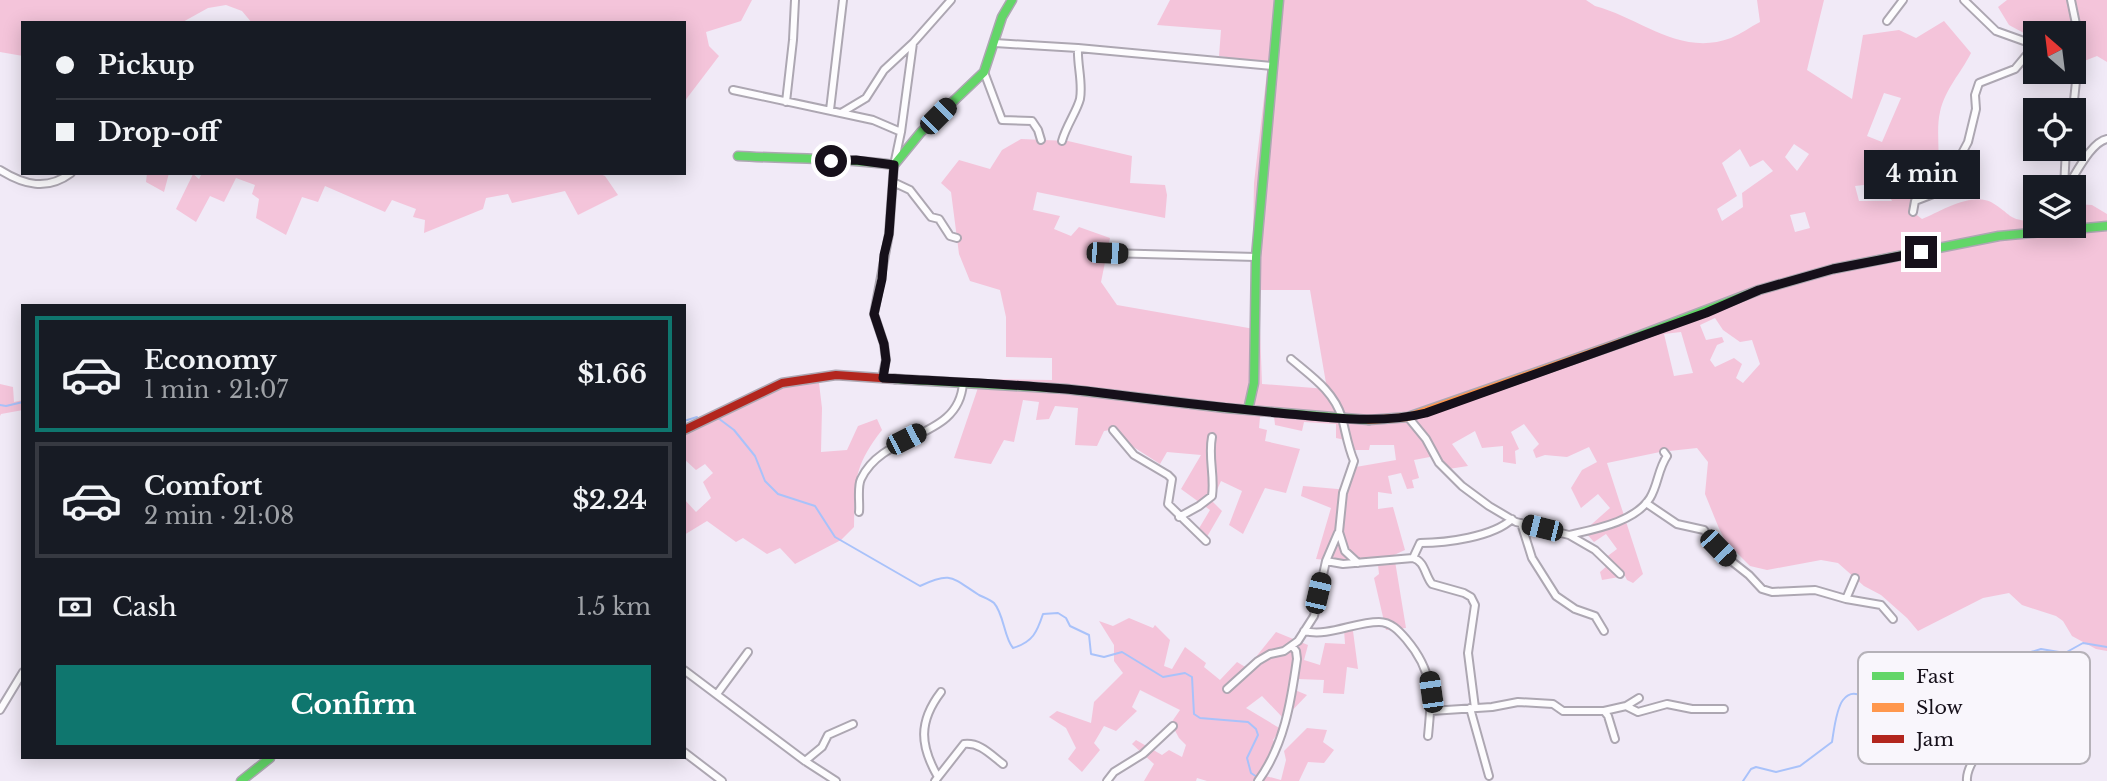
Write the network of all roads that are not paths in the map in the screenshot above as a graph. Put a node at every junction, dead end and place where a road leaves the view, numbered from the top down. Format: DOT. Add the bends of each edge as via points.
graph roads {
  1 [pos="794,0"];
  2 [pos="843,0"];
  3 [pos="951,0"];
  4 [pos="1012,0"];
  5 [pos="1277,0"];
  6 [pos="1903,0"];
  7 [pos="1964,0"];
  8 [pos="2071,0"];
  9 [pos="1887,22"];
  10 [pos="2023,41"];
  11 [pos="913,43"];
  12 [pos="995,43"];
  13 [pos="1078,48"];
  14 [pos="2023,59"];
  15 [pos="1273,66"];
  16 [pos="984,72"];
  17 [pos="733,90"];
  18 [pos="2074,98"];
  19 [pos="786,102"];
  20 [pos="830,110"];
  21 [pos="841,113"];
  22 [pos="901,132"];
  23 [pos="2107,139"];
  24 [pos="1041,140"];
  25 [pos="1062,141"];
  26 [pos="738,156"];
  27 [pos="894,165"];
  28 [pos="0,170"];
  29 [pos="68,175"];
  30 [pos="2073,175"];
  31 [pos="893,181"];
  32 [pos="1913,212"];
  33 [pos="2107,226"];
  34 [pos="2086,227"];
  35 [pos="2023,233"];
  36 [pos="957,238"];
  37 [pos="1107,253"];
  38 [pos="1256,257"];
  39 [pos="1291,359"];
  40 [pos="883,378"];
  41 [pos="963,383"];
  42 [pos="1248,410"];
  43 [pos="1408,417"];
  44 [pos="1342,419"];
  45 [pos="686,429"];
  46 [pos="1113,430"];
  47 [pos="1212,437"];
  48 [pos="1664,452"];
  49 [pos="1646,503"];
  50 [pos="859,512"];
  51 [pos="1179,517"];
  52 [pos="1512,519"];
  53 [pos="1521,523"];
  54 [pos="1339,532"];
  55 [pos="1569,536"];
  56 [pos="1206,541"];
  57 [pos="1413,558"];
  58 [pos="1326,561"];
  59 [pos="1358,563"];
  60 [pos="1620,574"];
  61 [pos="1855,578"];
  62 [pos="1846,599"];
  63 [pos="1893,619"];
  64 [pos="1304,631"];
  65 [pos="1604,631"];
  66 [pos="1292,646"];
  67 [pos="748,652"];
  68 [pos="686,671"];
  69 [pos="21,675"];
  70 [pos="1227,690"];
  71 [pos="941,692"];
  72 [pos="717,694"];
  73 [pos="1639,698"];
  74 [pos="1626,706"];
  75 [pos="1473,708"];
  76 [pos="1724,709"];
  77 [pos="0,710"];
  78 [pos="1431,710"];
  79 [pos="1604,711"];
  80 [pos="853,724"];
  81 [pos="1173,726"];
  82 [pos="1428,736"];
  83 [pos="1615,738"];
  84 [pos="686,754"];
  85 [pos="269,759"];
  86 [pos="804,761"];
  87 [pos="1003,764"];
  88 [pos="1489,776"];
  89 [pos="937,779"];
  90 [pos="241,781"];
  91 [pos="722,781"];
  92 [pos="836,781"];
  93 [pos="1107,781"];
  94 [pos="1258,781"];
  1 -- 19 [label="street"];
  2 -- 20 [label="street"];
  3 -- 11 [label="street"];
  4 -- 12 [label="main road"];
  5 -- 15 [label="main road"];
  6 -- 9 [label="street"];
  7 -- 10 [label="street" via="1996,31"];
  8 -- 18 [label="street" via="2080,43"];
  11 -- 21 [label="street" via="884,70 866,98"];
  11 -- 22 [label="street"];
  12 -- 13 [label="street"];
  12 -- 16 [label="main road"];
  13 -- 15 [label="street"];
  13 -- 25 [label="street" via="1079,103"];
  14 -- 32 [label="street" via="2015,69 1979,83 1968,142 1941,191 1915,201"];
  15 -- 38 [label="main road"];
  16 -- 24 [label="street" via="1002,120 1032,121"];
  16 -- 27 [label="main road" via="921,132"];
  17 -- 19 [label="street"];
  19 -- 20 [label="street"];
  20 -- 21 [label="street"];
  21 -- 22 [label="street"];
  22 -- 27 [label="street"];
  23 -- 30 [label="street" via="2091,150"];
  26 -- 27 [label="main road"];
  27 -- 31 [label="street"];
  28 -- 29 [label="street" via="40,186"];
  31 -- 36 [label="street" via="910,190 931,217"];
  31 -- 40 [label="street" via="889,234 874,314 884,344"];
  33 -- 34 [label="main road"];
  35 -- 43 [label="main road" via="1794,279"];
  37 -- 38 [label="street"];
  38 -- 42 [label="main road" via="1254,383"];
  39 -- 44 [label="street" via="1326,389"];
  40 -- 41 [label="main road"];
  40 -- 45 [label="main road" via="836,375 782,383"];
  41 -- 42 [label="main road" via="1066,389"];
  41 -- 50 [label="street" via="957,407 946,420 897,444 867,471 859,481"];
  42 -- 44 [label="main road"];
  43 -- 44 [label="main road"];
  43 -- 52 [label="street" via="1447,473"];
  44 -- 54 [label="street" via="1354,461 1343,493"];
  46 -- 51 [label="street" via="1134,455 1172,479 1168,504"];
  47 -- 51 [label="street" via="1212,496"];
  48 -- 49 [label="street" via="1667,456"];
  49 -- 55 [label="street" via="1630,516"];
  49 -- 62 [label="street" via="1677,524 1704,530 1762,589 1815,590"];
  51 -- 56 [label="street"];
  52 -- 53 [label="street"];
  52 -- 57 [label="street" via="1485,533 1446,543 1420,543"];
  53 -- 55 [label="street"];
  53 -- 65 [label="street" via="1532,558 1556,596 1595,616"];
  54 -- 58 [label="street"];
  54 -- 59 [label="street" via="1345,551"];
  55 -- 60 [label="street" via="1595,551"];
  57 -- 59 [label="street"];
  57 -- 75 [label="street" via="1422,564 1432,584 1464,593 1475,605 1468,653"];
  58 -- 59 [label="street"];
  58 -- 64 [label="street" via="1314,616"];
  61 -- 62 [label="street"];
  62 -- 63 [label="street" via="1881,605"];
  64 -- 66 [label="street"];
  64 -- 78 [label="street" via="1322,633 1389,623 1423,663 1429,676"];
  66 -- 70 [label="street" via="1258,661"];
  66 -- 94 [label="street" via="1297,659 1286,722"];
  67 -- 72 [label="street"];
  68 -- 72 [label="street"];
  69 -- 77 [label="street"];
  71 -- 89 [label="street" via="928,714 924,740"];
  72 -- 86 [label="street"];
  73 -- 74 [label="street"];
  74 -- 76 [label="street" via="1637,712 1667,704"];
  74 -- 79 [label="street"];
  75 -- 78 [label="street"];
  75 -- 79 [label="street" via="1536,702 1563,711"];
  75 -- 88 [label="street"];
  78 -- 82 [label="street"];
  79 -- 83 [label="street"];
  80 -- 86 [label="street" via="828,735 822,747"];
  81 -- 93 [label="street"];
  84 -- 91 [label="street"];
  85 -- 90 [label="main road"];
  86 -- 92 [label="street"];
  87 -- 89 [label="street" via="968,743"];
}
